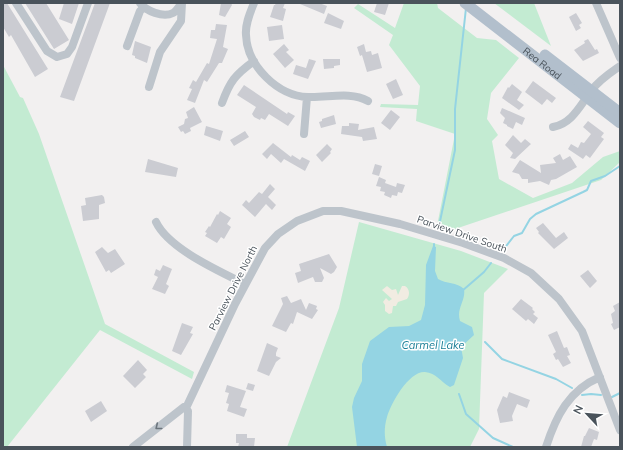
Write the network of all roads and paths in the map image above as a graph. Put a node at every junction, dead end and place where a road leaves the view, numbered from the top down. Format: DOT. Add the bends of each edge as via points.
graph roads {
  1 [pos="16,3"];
  2 [pos="88,3"];
  3 [pos="182,3"];
  4 [pos="254,3"];
  5 [pos="465,3"];
  6 [pos="474,3"];
  7 [pos="596,3"];
  8 [pos="142,5"];
  9 [pos="485,14"];
  10 [pos="127,46"];
  11 [pos="620,58"];
  12 [pos="254,61"];
  13 [pos="620,66"];
  14 [pos="149,87"];
  15 [pos="590,94"];
  16 [pos="307,97"];
  17 [pos="368,101"];
  18 [pos="222,103"];
  19 [pos="620,113"];
  20 [pos="620,123"];
  21 [pos="553,127"];
  22 [pos="304,134"];
  23 [pos="354,213"];
  24 [pos="156,222"];
  25 [pos="245,284"];
  26 [pos="600,377"];
  27 [pos="185,408"];
  28 [pos="620,430"];
  29 [pos="134,447"];
  30 [pos="187,447"];
  31 [pos="546,447"];
  1 -- 2 [label="street" via="47,51 57,57 67,54 72,48"];
  3 -- 8 [label="street" via="172,13 165,14"];
  3 -- 14 [label="street" via="180,21 160,52"];
  4 -- 12 [label="street" via="246,33 247,46"];
  5 -- 9 [label="main road, Rea Road"];
  6 -- 9 [label="main road, Rea Road"];
  7 -- 11 [label="street"];
  8 -- 10 [label="street"];
  9 -- 15 [label="main road, Rea Road"];
  12 -- 16 [label="street" via="267,78 279,88"];
  12 -- 18 [label="street" via="231,81"];
  13 -- 15 [label="street" via="601,80"];
  15 -- 19 [label="main road, Rea Road"];
  15 -- 20 [label="main road, Rea Road"];
  15 -- 21 [label="street" via="565,124"];
  16 -- 17 [label="street" via="354,96"];
  16 -- 22 [label="street"];
  23 -- 25 [label="street, Parview Drive North" via="323,211 288,226 262,252"];
  23 -- 26 [label="street, Parview Drive South" via="450,239 517,264 550,289 568,308 582,331"];
  24 -- 25 [label="street" via="193,257"];
  25 -- 27 [label="street, Parview Drive North"];
  26 -- 28 [label="street, Parview Drive South"];
  26 -- 31 [label="street" via="586,384 566,403 554,423"];
  27 -- 29 [label="street, Parview Drive North, one-way"];
  27 -- 30 [label="street" via="188,411"];
}
